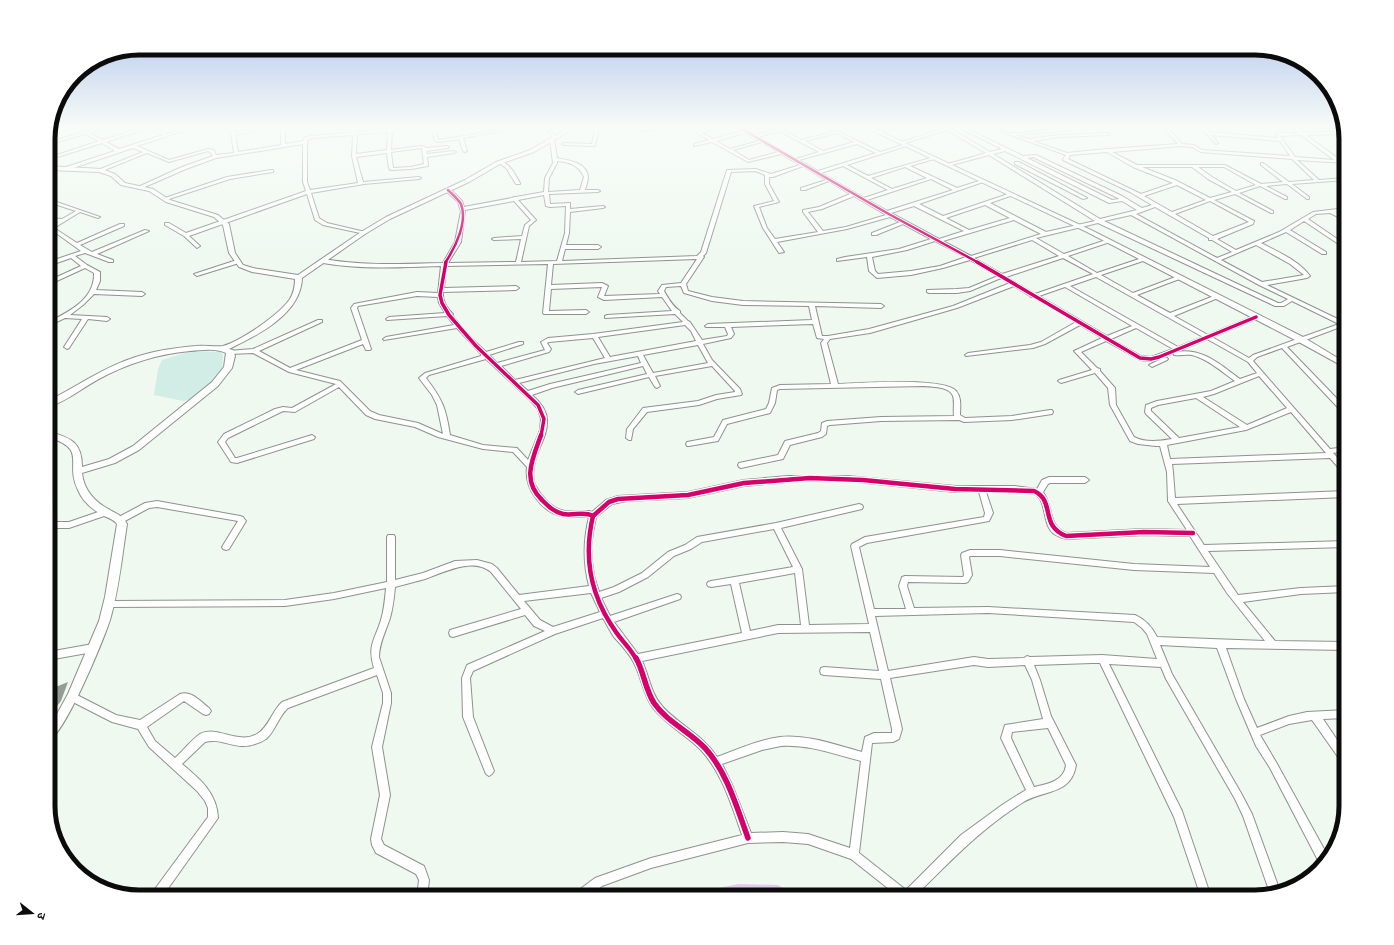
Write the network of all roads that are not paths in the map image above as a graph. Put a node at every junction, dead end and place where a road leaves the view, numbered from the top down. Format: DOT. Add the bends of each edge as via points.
graph roads {
  1 [pos="107,172"];
  2 [pos="175,172"];
  3 [pos="264,172"];
  4 [pos="305,172"];
  5 [pos="358,172"];
  6 [pos="483,172"];
  7 [pos="511,172"];
  8 [pos="550,172"];
  9 [pos="583,172"];
  10 [pos="729,172"];
  11 [pos="760,172"];
  12 [pos="784,172"];
  13 [pos="820,172"];
  14 [pos="858,172"];
  15 [pos="885,172"];
  16 [pos="919,172"];
  17 [pos="965,172"];
  18 [pos="1020,172"];
  19 [pos="1034,172"];
  20 [pos="1052,172"];
  21 [pos="1067,172"];
  22 [pos="1094,172"];
  23 [pos="1150,172"];
  24 [pos="1202,172"];
  25 [pos="1237,172"];
  26 [pos="1273,172"];
  27 [pos="1308,172"];
  28 [pos="817,173"];
  29 [pos="767,176"];
  30 [pos="868,177"];
  31 [pos="419,178"];
  32 [pos="931,178"];
  33 [pos="1339,179"];
  34 [pos="829,180"];
  35 [pos="1317,180"];
  36 [pos="984,181"];
  37 [pos="1285,182"];
  38 [pos="518,183"];
  39 [pos="1178,183"];
  40 [pos="361,184"];
  41 [pos="1260,184"];
  42 [pos="1062,187"];
  43 [pos="140,188"];
  44 [pos="803,189"];
  45 [pos="448,190"];
  46 [pos="891,190"];
  47 [pos="957,190"];
  48 [pos="1050,190"];
  49 [pos="598,191"];
  50 [pos="308,192"];
  51 [pos="582,192"];
  52 [pos="1234,192"];
  53 [pos="546,193"];
  54 [pos="854,194"];
  55 [pos="1011,194"];
  56 [pos="1140,196"];
  57 [pos="514,198"];
  58 [pos="1085,198"];
  59 [pos="1285,198"];
  60 [pos="1307,198"];
  61 [pos="864,199"];
  62 [pos="1123,199"];
  63 [pos="164,200"];
  64 [pos="1209,200"];
  65 [pos="55,202"];
  66 [pos="986,203"];
  67 [pos="914,204"];
  68 [pos="1155,205"];
  69 [pos="603,207"];
  70 [pos="463,209"];
  71 [pos="1141,210"];
  72 [pos="1339,210"];
  73 [pos="79,211"];
  74 [pos="568,211"];
  75 [pos="1331,211"];
  76 [pos="1271,212"];
  77 [pos="1131,213"];
  78 [pos="889,214"];
  79 [pos="1171,214"];
  80 [pos="1339,216"];
  81 [pos="98,217"];
  82 [pos="943,218"];
  83 [pos="1014,218"];
  84 [pos="1304,219"];
  85 [pos="55,220"];
  86 [pos="1097,220"];
  87 [pos="62,221"];
  88 [pos="224,221"];
  89 [pos="903,222"];
  90 [pos="167,224"];
  91 [pos="55,225"];
  92 [pos="122,225"];
  93 [pos="1077,225"];
  94 [pos="1286,230"];
  95 [pos="55,231"];
  96 [pos="147,231"];
  97 [pos="969,232"];
  98 [pos="363,233"];
  99 [pos="822,233"];
  100 [pos="874,234"];
  101 [pos="1045,234"];
  102 [pos="186,236"];
  103 [pos="524,237"];
  104 [pos="1032,238"];
  105 [pos="494,239"];
  106 [pos="1211,239"];
  107 [pos="936,240"];
  108 [pos="774,241"];
  109 [pos="1108,241"];
  110 [pos="1339,242"];
  111 [pos="1258,244"];
  112 [pos="77,245"];
  113 [pos="197,246"];
  114 [pos="563,247"];
  115 [pos="598,247"];
  116 [pos="85,251"];
  117 [pos="781,252"];
  118 [pos="1236,252"];
  119 [pos="1324,253"];
  120 [pos="92,254"];
  121 [pos="72,256"];
  122 [pos="701,256"];
  123 [pos="869,256"];
  124 [pos="1061,256"];
  125 [pos="969,257"];
  126 [pos="1144,259"];
  127 [pos="839,260"];
  128 [pos="1217,260"];
  129 [pos="111,261"];
  130 [pos="323,261"];
  131 [pos="56,262"];
  132 [pos="237,262"];
  133 [pos="559,262"];
  134 [pos="518,263"];
  135 [pos="551,263"];
  136 [pos="444,265"];
  137 [pos="85,266"];
  138 [pos="197,274"];
  139 [pos="1095,275"];
  140 [pos="1000,276"];
  141 [pos="299,277"];
  142 [pos="1180,277"];
  143 [pos="55,280"];
  144 [pos="683,284"];
  145 [pos="1014,284"];
  146 [pos="1261,284"];
  147 [pos="1065,285"];
  148 [pos="548,287"];
  149 [pos="516,288"];
  150 [pos="929,291"];
  151 [pos="92,292"];
  152 [pos="440,292"];
  153 [pos="142,294"];
  154 [pos="663,295"];
  155 [pos="1133,295"];
  156 [pos="1033,296"];
  157 [pos="1216,297"];
  158 [pos="1292,299"];
  159 [pos="812,306"];
  160 [pos="881,306"];
  161 [pos="586,312"];
  162 [pos="678,312"];
  163 [pos="450,314"];
  164 [pos="1170,315"];
  165 [pos="63,316"];
  166 [pos="607,316"];
  167 [pos="1256,317"];
  168 [pos="86,318"];
  169 [pos="107,319"];
  170 [pos="389,319"];
  171 [pos="55,320"];
  172 [pos="320,321"];
  173 [pos="1339,321"];
  174 [pos="816,322"];
  175 [pos="688,323"];
  176 [pos="1079,323"];
  177 [pos="727,325"];
  178 [pos="459,326"];
  179 [pos="708,326"];
  180 [pos="1136,326"];
  181 [pos="1339,326"];
  182 [pos="596,336"];
  183 [pos="1207,336"];
  184 [pos="828,338"];
  185 [pos="386,339"];
  186 [pos="1106,339"];
  187 [pos="1300,339"];
  188 [pos="365,341"];
  189 [pos="700,342"];
  190 [pos="521,343"];
  191 [pos="1283,346"];
  192 [pos="67,347"];
  193 [pos="368,349"];
  194 [pos="1177,349"];
  195 [pos="227,350"];
  196 [pos="254,351"];
  197 [pos="639,353"];
  198 [pos="968,354"];
  199 [pos="485,356"];
  200 [pos="608,359"];
  201 [pos="1250,361"];
  202 [pos="1339,362"];
  203 [pos="644,364"];
  204 [pos="713,364"];
  205 [pos="498,365"];
  206 [pos="1152,365"];
  207 [pos="291,370"];
  208 [pos="1098,370"];
  209 [pos="1261,373"];
  210 [pos="651,375"];
  211 [pos="1061,381"];
  212 [pos="514,382"];
  213 [pos="1240,382"];
  214 [pos="340,384"];
  215 [pos="657,386"];
  216 [pos="835,386"];
  217 [pos="578,392"];
  218 [pos="527,394"];
  219 [pos="1198,396"];
  220 [pos="55,400"];
  221 [pos="1339,405"];
  222 [pos="1292,409"];
  223 [pos="1050,412"];
  224 [pos="959,418"];
  225 [pos="1246,428"];
  226 [pos="55,436"];
  227 [pos="312,437"];
  228 [pos="447,437"];
  229 [pos="629,438"];
  230 [pos="1177,440"];
  231 [pos="689,444"];
  232 [pos="1163,444"];
  233 [pos="1339,451"];
  234 [pos="1330,453"];
  235 [pos="1168,462"];
  236 [pos="1339,464"];
  237 [pos="741,465"];
  238 [pos="530,466"];
  239 [pos="78,471"];
  240 [pos="1085,480"];
  241 [pos="982,489"];
  242 [pos="1039,492"];
  243 [pos="1339,494"];
  244 [pos="1172,501"];
  245 [pos="859,507"];
  246 [pos="104,513"];
  247 [pos="593,516"];
  248 [pos="120,520"];
  249 [pos="55,525"];
  250 [pos="776,526"];
  251 [pos="1193,533"];
  252 [pos="391,536"];
  253 [pos="1339,544"];
  254 [pos="226,547"];
  255 [pos="1202,548"];
  256 [pos="798,569"];
  257 [pos="1217,570"];
  258 [pos="734,580"];
  259 [pos="392,584"];
  260 [pos="711,584"];
  261 [pos="1339,589"];
  262 [pos="596,593"];
  263 [pos="677,597"];
  264 [pos="518,598"];
  265 [pos="1237,599"];
  266 [pos="109,604"];
  267 [pos="526,611"];
  268 [pos="911,612"];
  269 [pos="870,613"];
  270 [pos="607,617"];
  271 [pos="805,628"];
  272 [pos="874,628"];
  273 [pos="553,631"];
  274 [pos="452,633"];
  275 [pos="746,634"];
  276 [pos="1154,641"];
  277 [pos="1220,644"];
  278 [pos="1273,645"];
  279 [pos="1339,646"];
  280 [pos="93,648"];
  281 [pos="55,655"];
  282 [pos="636,658"];
  283 [pos="1102,659"];
  284 [pos="1027,660"];
  285 [pos="1163,663"];
  286 [pos="379,670"];
  287 [pos="824,671"];
  288 [pos="886,675"];
  289 [pos="72,697"];
  290 [pos="206,711"];
  291 [pos="1339,714"];
  292 [pos="1314,716"];
  293 [pos="1050,724"];
  294 [pos="141,725"];
  295 [pos="55,726"];
  296 [pos="1255,733"];
  297 [pos="1339,752"];
  298 [pos="865,757"];
  299 [pos="716,762"];
  300 [pos="175,765"];
  301 [pos="489,771"];
  302 [pos="1032,793"];
  303 [pos="748,838"];
  304 [pos="854,855"];
  305 [pos="1322,857"];
  306 [pos="1273,888"];
  307 [pos="161,890"];
  308 [pos="423,890"];
  309 [pos="588,890"];
  310 [pos="898,890"];
  311 [pos="914,890"];
  312 [pos="1204,890"];
  1 -- 43 [label="street" via="113,174 123,184"];
  2 -- 43 [label="street"];
  3 -- 63 [label="street" via="229,178"];
  4 -- 50 [label="street"];
  5 -- 40 [label="street"];
  6 -- 45 [label="street"];
  7 -- 38 [label="street"];
  8 -- 53 [label="street"];
  9 -- 51 [label="street" via="586,176"];
  10 -- 122 [label="street"];
  11 -- 29 [label="street"];
  12 -- 29 [label="street"];
  13 -- 28 [label="street"];
  14 -- 30 [label="street"];
  15 -- 30 [label="street"];
  16 -- 32 [label="street"];
  17 -- 36 [label="street"];
  18 -- 48 [label="street"];
  19 -- 42 [label="street"];
  20 -- 62 [label="street" via="1111,202"];
  21 -- 62 [label="street"];
  22 -- 56 [label="street"];
  23 -- 39 [label="street"];
  24 -- 52 [label="street"];
  25 -- 41 [label="street"];
  26 -- 37 [label="street"];
  27 -- 35 [label="street"];
  28 -- 34 [label="street"];
  29 -- 108 [label="street" via="767,184 776,202 756,206 765,228"];
  30 -- 46 [label="street"];
  31 -- 40 [label="street"];
  32 -- 46 [label="street"];
  32 -- 47 [label="street"];
  33 -- 35 [label="street"];
  34 -- 44 [label="street"];
  34 -- 54 [label="street"];
  35 -- 37 [label="street"];
  36 -- 47 [label="street"];
  36 -- 55 [label="street"];
  37 -- 41 [label="street"];
  37 -- 60 [label="street"];
  39 -- 56 [label="street"];
  39 -- 64 [label="street"];
  40 -- 50 [label="street"];
  41 -- 52 [label="street"];
  41 -- 59 [label="street"];
  42 -- 48 [label="street"];
  42 -- 58 [label="street"];
  43 -- 63 [label="street" via="151,190"];
  45 -- 70 [label="street"];
  45 -- 98 [label="street" via="404,210"];
  46 -- 61 [label="street"];
  47 -- 67 [label="street"];
  48 -- 86 [label="street"];
  49 -- 51 [label="street"];
  50 -- 88 [label="street"];
  50 -- 98 [label="street" via="317,220"];
  51 -- 53 [label="street"];
  52 -- 64 [label="street"];
  52 -- 76 [label="street"];
  53 -- 57 [label="street"];
  53 -- 74 [label="street" via="548,206 568,203"];
  54 -- 61 [label="street"];
  54 -- 99 [label="street" via="820,208 805,211"];
  55 -- 66 [label="street"];
  55 -- 93 [label="street"];
  56 -- 68 [label="street"];
  57 -- 70 [label="street"];
  57 -- 103 [label="street" via="534,220 527,225"];
  61 -- 78 [label="street"];
  62 -- 71 [label="street"];
  63 -- 88 [label="street" via="211,214"];
  64 -- 79 [label="street"];
  64 -- 106 [label="street" via="1247,218 1252,223"];
  65 -- 73 [label="street"];
  66 -- 82 [label="street"];
  66 -- 83 [label="street"];
  67 -- 78 [label="street"];
  67 -- 82 [label="street"];
  68 -- 71 [label="street"];
  68 -- 79 [label="street"];
  69 -- 74 [label="street"];
  70 -- 136 [label="street" via="458,242"];
  71 -- 77 [label="street"];
  72 -- 75 [label="street"];
  73 -- 81 [label="street"];
  73 -- 87 [label="street"];
  74 -- 114 [label="street" via="568,229"];
  75 -- 80 [label="street"];
  75 -- 84 [label="street" via="1315,213"];
  77 -- 86 [label="street"];
  77 -- 128 [label="street"];
  78 -- 89 [label="street"];
  78 -- 99 [label="street"];
  79 -- 106 [label="street"];
  82 -- 97 [label="street"];
  83 -- 97 [label="street"];
  83 -- 101 [label="street"];
  84 -- 94 [label="street"];
  84 -- 110 [label="street"];
  85 -- 87 [label="street"];
  86 -- 93 [label="street"];
  86 -- 158 [label="street" via="1277,305"];
  87 -- 91 [label="street"];
  88 -- 102 [label="street"];
  88 -- 132 [label="street" via="232,253"];
  89 -- 100 [label="street"];
  89 -- 107 [label="street"];
  90 -- 102 [label="street"];
  92 -- 112 [label="street"];
  93 -- 101 [label="street"];
  93 -- 109 [label="street"];
  94 -- 111 [label="street"];
  94 -- 119 [label="street"];
  95 -- 112 [label="street"];
  96 -- 120 [label="street"];
  97 -- 107 [label="street"];
  98 -- 130 [label="street"];
  99 -- 108 [label="street"];
  101 -- 104 [label="street"];
  102 -- 113 [label="street"];
  103 -- 105 [label="street"];
  103 -- 134 [label="street"];
  104 -- 124 [label="street"];
  104 -- 125 [label="street"];
  106 -- 118 [label="street"];
  107 -- 123 [label="street" via="903,250"];
  107 -- 125 [label="street"];
  108 -- 117 [label="street"];
  109 -- 124 [label="street"];
  109 -- 126 [label="street"];
  111 -- 118 [label="street"];
  111 -- 146 [label="street" via="1305,272 1307,276"];
  112 -- 116 [label="street"];
  114 -- 115 [label="street"];
  114 -- 133 [label="street"];
  116 -- 120 [label="street"];
  116 -- 121 [label="street"];
  118 -- 128 [label="street"];
  120 -- 129 [label="street"];
  121 -- 131 [label="street"];
  121 -- 137 [label="street"];
  122 -- 133 [label="street" via="692,259"];
  122 -- 144 [label="street"];
  123 -- 125 [label="street" via="873,274 879,276 915,273"];
  123 -- 127 [label="street" via="852,256"];
  124 -- 139 [label="street"];
  124 -- 140 [label="street"];
  125 -- 140 [label="street"];
  126 -- 139 [label="street"];
  126 -- 142 [label="street"];
  128 -- 146 [label="street"];
  130 -- 136 [label="street" via="356,266"];
  130 -- 141 [label="street"];
  132 -- 138 [label="street"];
  132 -- 141 [label="street" via="252,270"];
  133 -- 135 [label="street"];
  134 -- 135 [label="street"];
  134 -- 136 [label="street"];
  135 -- 148 [label="street"];
  136 -- 152 [label="street"];
  137 -- 143 [label="street"];
  137 -- 151 [label="street" via="97,272 98,277"];
  139 -- 147 [label="street"];
  139 -- 155 [label="street"];
  140 -- 145 [label="street"];
  140 -- 150 [label="street" via="964,290"];
  141 -- 195 [label="street" via="300,284 287,308"];
  142 -- 155 [label="street"];
  142 -- 157 [label="street"];
  144 -- 154 [label="street" via="664,286 661,289"];
  144 -- 159 [label="street" via="684,290 692,294 723,301"];
  145 -- 156 [label="street"];
  145 -- 184 [label="street" via="955,307 870,331"];
  146 -- 158 [label="street"];
  147 -- 156 [label="street"];
  147 -- 180 [label="street"];
  148 -- 154 [label="street" via="602,285 605,286 601,297 604,298"];
  148 -- 161 [label="street" via="546,313"];
  149 -- 152 [label="street"];
  151 -- 153 [label="street"];
  151 -- 165 [label="street"];
  152 -- 163 [label="street" via="442,303"];
  152 -- 188 [label="street" via="356,305 354,308"];
  154 -- 162 [label="street"];
  155 -- 164 [label="street"];
  156 -- 176 [label="street"];
  157 -- 164 [label="street"];
  157 -- 167 [label="street"];
  158 -- 173 [label="street"];
  159 -- 160 [label="street"];
  159 -- 174 [label="street"];
  162 -- 166 [label="street"];
  162 -- 175 [label="street"];
  163 -- 170 [label="street"];
  163 -- 178 [label="street"];
  164 -- 183 [label="street"];
  165 -- 168 [label="street"];
  165 -- 171 [label="street"];
  167 -- 183 [label="street"];
  167 -- 187 [label="street"];
  168 -- 169 [label="street"];
  168 -- 192 [label="street"];
  172 -- 196 [label="street"];
  174 -- 177 [label="street"];
  174 -- 184 [label="street" via="819,336"];
  175 -- 182 [label="street"];
  175 -- 189 [label="street"];
  176 -- 186 [label="street"];
  176 -- 198 [label="street" via="1030,348"];
  177 -- 179 [label="street"];
  177 -- 189 [label="street" via="731,334 729,337"];
  178 -- 185 [label="street"];
  178 -- 199 [label="street"];
  180 -- 186 [label="street"];
  180 -- 194 [label="street"];
  181 -- 187 [label="street"];
  182 -- 200 [label="street"];
  182 -- 205 [label="street" via="546,341 544,343 547,351"];
  183 -- 194 [label="street"];
  183 -- 201 [label="street"];
  184 -- 216 [label="street" via="824,344"];
  186 -- 194 [label="street" via="1144,359 1151,360"];
  186 -- 208 [label="street" via="1076,351"];
  187 -- 191 [label="street"];
  187 -- 202 [label="street"];
  188 -- 193 [label="street"];
  188 -- 207 [label="street"];
  189 -- 197 [label="street"];
  189 -- 204 [label="street"];
  190 -- 199 [label="street"];
  191 -- 201 [label="street"];
  191 -- 221 [label="street"];
  195 -- 196 [label="street"];
  195 -- 220 [label="street" via="177,350 141,358 111,369"];
  195 -- 239 [label="street" via="231,356 228,368 215,384 122,457"];
  196 -- 207 [label="street"];
  197 -- 200 [label="street"];
  197 -- 203 [label="street"];
  199 -- 205 [label="street"];
  199 -- 228 [label="street" via="427,374 422,378 441,404"];
  200 -- 212 [label="street"];
  201 -- 209 [label="street"];
  203 -- 210 [label="street"];
  203 -- 218 [label="street" via="550,386"];
  204 -- 210 [label="street"];
  204 -- 229 [label="street" via="739,394 716,397 700,403 645,410 630,429"];
  205 -- 212 [label="street"];
  206 -- 213 [label="street" via="1177,354 1193,352"];
  207 -- 214 [label="street"];
  208 -- 211 [label="street"];
  208 -- 232 [label="street" via="1113,388 1111,400 1132,439 1150,444"];
  209 -- 213 [label="street"];
  209 -- 222 [label="street"];
  210 -- 215 [label="street"];
  210 -- 217 [label="street"];
  212 -- 218 [label="street"];
  213 -- 219 [label="street"];
  214 -- 227 [label="street" via="293,410 277,411 226,436 221,442 233,460 237,461"];
  214 -- 228 [label="street" via="373,415 416,425"];
  216 -- 224 [label="street" via="923,384 942,387 951,390 956,396"];
  216 -- 231 [label="street" via="777,388 772,392 772,404 768,411 725,422 716,439"];
  218 -- 238 [label="street" via="542,410 543,417 542,430"];
  219 -- 225 [label="street"];
  219 -- 230 [label="street" via="1148,406 1152,418"];
  222 -- 225 [label="street"];
  222 -- 234 [label="street"];
  223 -- 224 [label="street" via="990,419"];
  224 -- 237 [label="street" via="828,423 824,424 824,432 820,435 787,443 781,457"];
  225 -- 230 [label="street"];
  226 -- 239 [label="street" via="73,444"];
  228 -- 238 [label="street" via="483,447 515,450"];
  230 -- 232 [label="street"];
  232 -- 235 [label="street"];
  233 -- 234 [label="street"];
  234 -- 235 [label="street"];
  234 -- 236 [label="street"];
  235 -- 244 [label="street"];
  238 -- 247 [label="street" via="529,479 532,487 551,510 565,515"];
  239 -- 246 [label="street" via="79,482 86,496"];
  240 -- 242 [label="street" via="1049,480"];
  241 -- 242 [label="street"];
  241 -- 247 [label="street" via="838,478 760,481 714,488 686,496 618,499 609,502"];
  241 -- 269 [label="street" via="989,513 986,519 865,540 856,544 855,550"];
  242 -- 251 [label="street" via="1044,497 1051,526 1062,535"];
  243 -- 244 [label="street"];
  244 -- 251 [label="street"];
  245 -- 250 [label="street"];
  246 -- 248 [label="street"];
  246 -- 249 [label="street" via="69,525"];
  247 -- 262 [label="street" via="587,547 587,563"];
  248 -- 254 [label="street" via="148,505 157,504 240,519 240,526"];
  248 -- 266 [label="street" via="122,529"];
  250 -- 256 [label="street"];
  250 -- 262 [label="street" via="700,539 672,554 645,575 616,590"];
  251 -- 255 [label="street"];
  252 -- 259 [label="street"];
  253 -- 255 [label="street"];
  255 -- 257 [label="street"];
  256 -- 258 [label="street"];
  256 -- 271 [label="street"];
  257 -- 265 [label="street"];
  257 -- 268 [label="street" via="1134,567 1000,553 970,553 965,555 968,575 965,580 904,579 903,586"];
  258 -- 260 [label="street"];
  258 -- 275 [label="street"];
  259 -- 264 [label="street" via="424,576 455,564 477,563 494,570"];
  259 -- 266 [label="street" via="285,603"];
  259 -- 286 [label="street" via="387,615 375,646"];
  261 -- 265 [label="street"];
  262 -- 264 [label="street"];
  262 -- 270 [label="street"];
  263 -- 270 [label="street"];
  264 -- 267 [label="street"];
  265 -- 278 [label="street"];
  266 -- 280 [label="street"];
  267 -- 273 [label="street" via="537,623"];
  267 -- 274 [label="street"];
  268 -- 269 [label="street"];
  268 -- 276 [label="street" via="988,610 1135,619 1145,625"];
  269 -- 272 [label="street"];
  270 -- 273 [label="street"];
  270 -- 282 [label="street"];
  271 -- 272 [label="street"];
  271 -- 275 [label="street"];
  272 -- 288 [label="street"];
  273 -- 301 [label="street" via="476,664 467,673 468,717"];
  275 -- 282 [label="street"];
  276 -- 277 [label="street"];
  276 -- 285 [label="street"];
  277 -- 278 [label="street"];
  277 -- 296 [label="street"];
  278 -- 279 [label="street"];
  280 -- 281 [label="street"];
  280 -- 289 [label="street"];
  282 -- 299 [label="street" via="658,708 700,743"];
  283 -- 284 [label="street"];
  283 -- 285 [label="street"];
  283 -- 312 [label="street" via="1178,815"];
  284 -- 288 [label="street" via="960,662"];
  284 -- 293 [label="street"];
  285 -- 306 [label="street" via="1247,814"];
  286 -- 300 [label="street" via="285,705 264,734 258,738 233,742 207,735"];
  286 -- 308 [label="street" via="387,693 387,703 377,747 385,796 377,831 377,845 420,870 424,880"];
  287 -- 288 [label="street"];
  288 -- 298 [label="street" via="897,733 892,738 872,737 868,740"];
  289 -- 294 [label="street" via="115,719"];
  289 -- 295 [label="street"];
  290 -- 294 [label="street" via="187,697 183,697"];
  291 -- 292 [label="street"];
  292 -- 296 [label="street" via="1289,720"];
  292 -- 297 [label="street"];
  293 -- 302 [label="street" via="1071,765 1071,772 1061,783"];
  293 -- 302 [label="street" via="1008,728 1006,732 1006,738"];
  294 -- 300 [label="street" via="151,743"];
  296 -- 305 [label="street"];
  298 -- 299 [label="street" via="803,742 788,741 766,744"];
  298 -- 304 [label="street"];
  299 -- 303 [label="street"];
  300 -- 307 [label="street" via="206,793 214,811 209,825"];
  302 -- 311 [label="street" via="1021,797 965,839"];
  303 -- 304 [label="street" via="798,838"];
  303 -- 309 [label="street" via="651,863 599,882"];
  304 -- 310 [label="street"];
}
